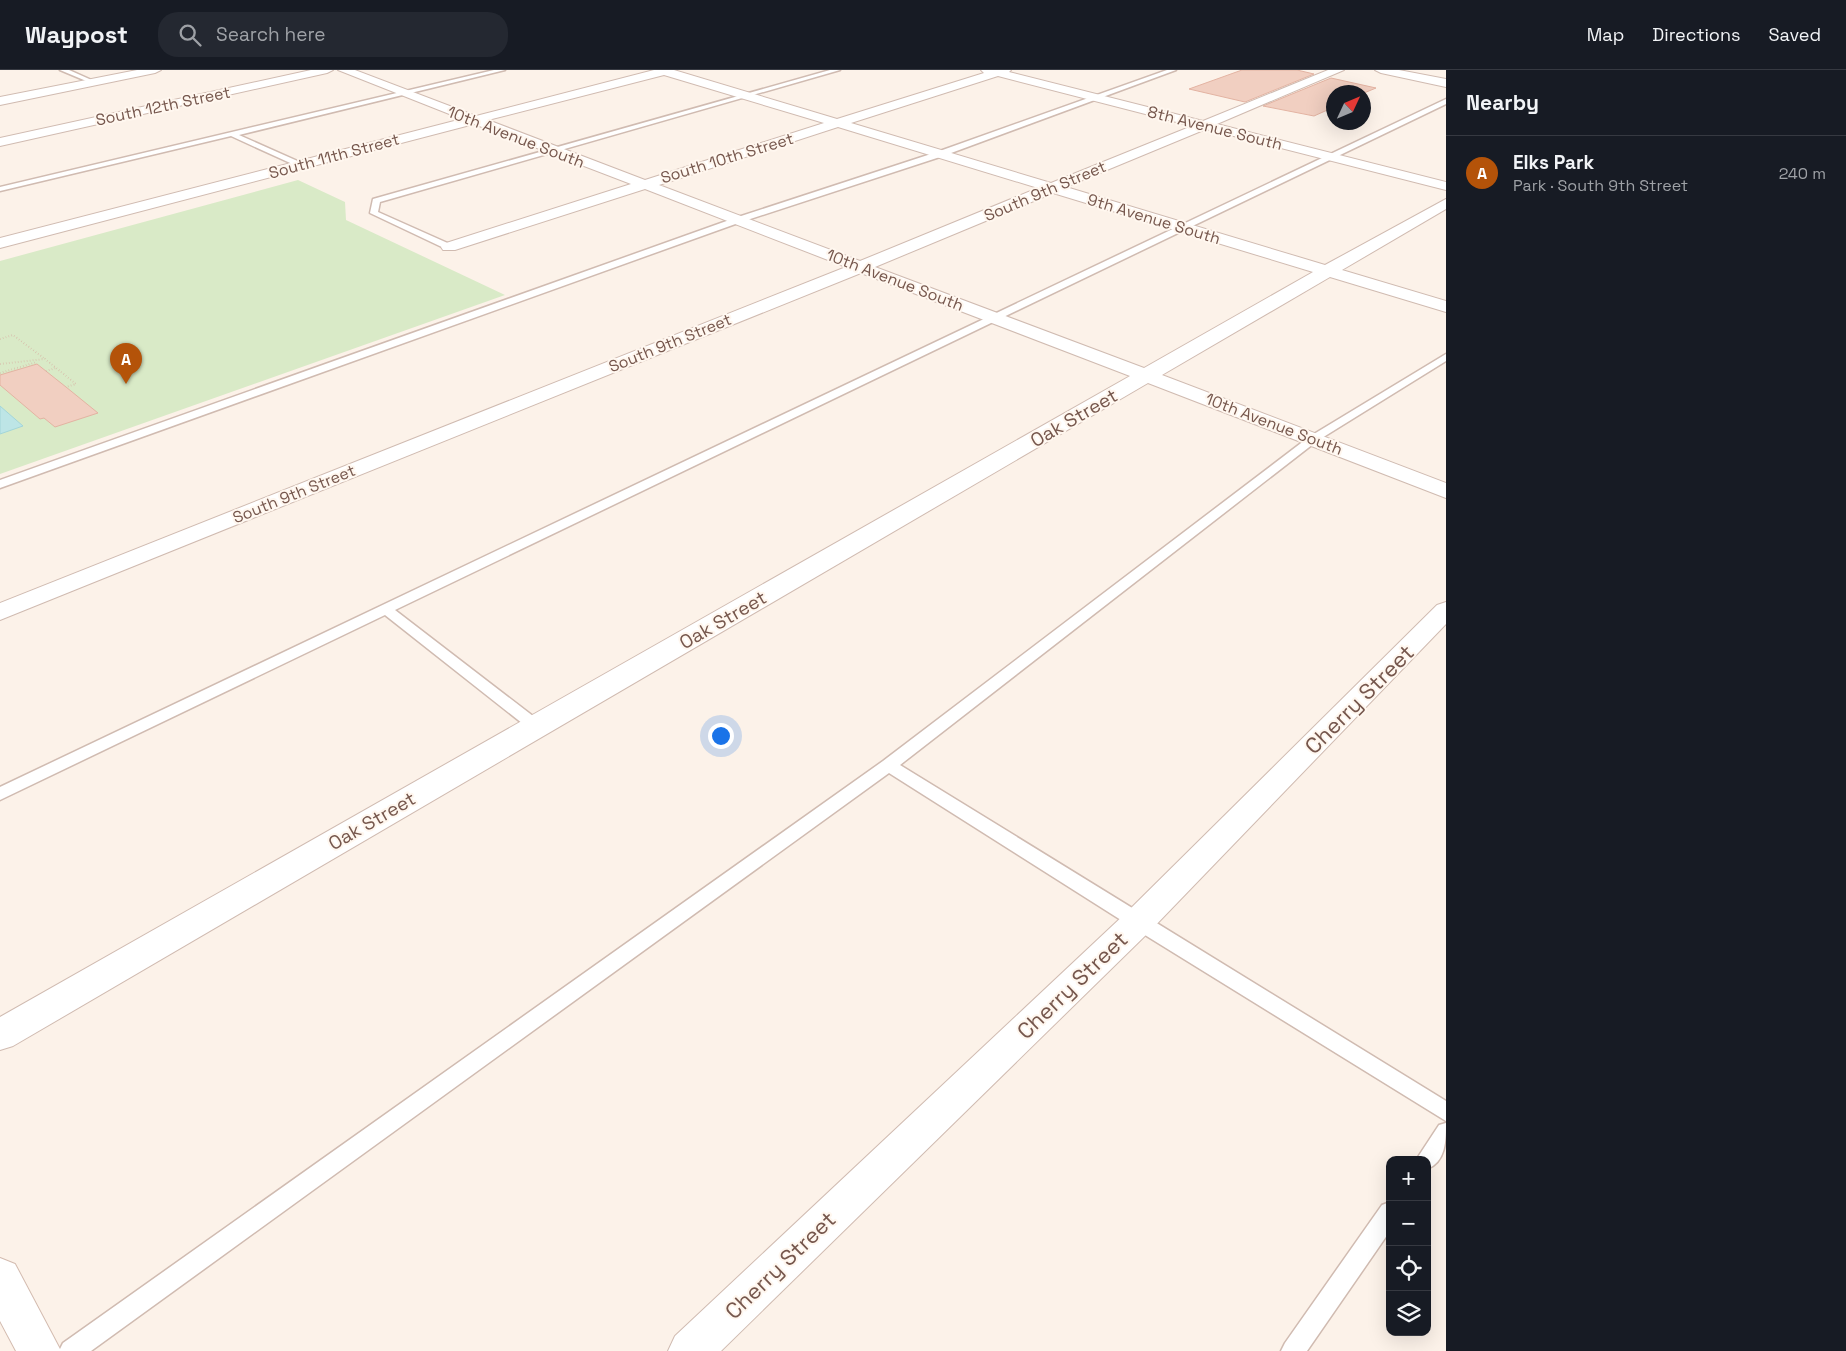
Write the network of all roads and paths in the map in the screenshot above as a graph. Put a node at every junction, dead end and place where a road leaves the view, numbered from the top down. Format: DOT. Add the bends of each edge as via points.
graph roads {
  1 [pos="77,70"];
  2 [pos="149,70"];
  3 [pos="327,70"];
  4 [pos="344,70"];
  5 [pos="502,70"];
  6 [pos="664,70"];
  7 [pos="837,70"];
  8 [pos="1173,70"];
  9 [pos="1338,70"];
  10 [pos="1381,70"];
  11 [pos="65,71"];
  12 [pos="996,71"];
  13 [pos="93,82"];
  14 [pos="1446,83"];
  15 [pos="402,94"];
  16 [pos="747,96"];
  17 [pos="1096,98"];
  18 [pos="0,101"];
  19 [pos="1446,101"];
  20 [pos="472,120"];
  21 [pos="838,123"];
  22 [pos="1202,125"];
  23 [pos="232,134"];
  24 [pos="0,142"];
  25 [pos="555,151"];
  26 [pos="940,154"];
  27 [pos="1332,158"];
  28 [pos="299,166"];
  29 [pos="643,184"];
  30 [pos="1446,186"];
  31 [pos="1053,188"];
  32 [pos="0,189"];
  33 [pos="1446,203"];
  34 [pos="738,220"];
  35 [pos="1183,227"];
  36 [pos="0,243"];
  37 [pos="449,247"];
  38 [pos="860,267"];
  39 [pos="1329,272"];
  40 [pos="1446,307"];
  41 [pos="993,318"];
  42 [pos="0,339"];
  43 [pos="1446,357"];
  44 [pos="45,359"];
  45 [pos="0,364"];
  46 [pos="56,368"];
  47 [pos="46,371"];
  48 [pos="0,373"];
  49 [pos="1148,376"];
  50 [pos="66,388"];
  51 [pos="1314,439"];
  52 [pos="0,484"];
  53 [pos="1446,491"];
  54 [pos="384,609"];
  55 [pos="1446,610"];
  56 [pos="0,612"];
  57 [pos="537,726"];
  58 [pos="888,765"];
  59 [pos="0,794"];
  60 [pos="1138,922"];
  61 [pos="0,1036"];
  62 [pos="1446,1112"];
  63 [pos="1446,1132"];
  64 [pos="1429,1156"];
  65 [pos="1386,1218"];
  66 [pos="0,1279"];
  67 [pos="39,1351"];
  68 [pos="71,1351"];
  69 [pos="690,1351"];
  70 [pos="1292,1351"];
  1 -- 11 [label="lane"];
  2 -- 13 [label="street"];
  3 -- 24 [label="street, South 12th Street"];
  4 -- 15 [label="street, 10th Avenue South"];
  5 -- 15 [label="lane"];
  6 -- 16 [label="street, 9th Avenue South"];
  6 -- 20 [label="street, South 11th Street"];
  7 -- 16 [label="lane"];
  8 -- 17 [label="lane"];
  9 -- 22 [label="street, South 9th Street"];
  10 -- 14 [label="street"];
  11 -- 13 [label="lane"];
  12 -- 17 [label="street, 8th Avenue South"];
  12 -- 21 [label="street, South 10th Street"];
  13 -- 18 [label="street"];
  15 -- 20 [label="street, 10th Avenue South"];
  15 -- 23 [label="lane"];
  16 -- 21 [label="street, 9th Avenue South"];
  16 -- 25 [label="lane"];
  17 -- 22 [label="street, 8th Avenue South"];
  17 -- 26 [label="lane"];
  19 -- 27 [label="lane"];
  20 -- 25 [label="street, 10th Avenue South"];
  20 -- 28 [label="street, South 11th Street"];
  21 -- 26 [label="street, 9th Avenue South"];
  21 -- 29 [label="street, South 10th Street"];
  22 -- 27 [label="street, 8th Avenue South"];
  22 -- 31 [label="street, South 9th Street"];
  23 -- 28 [label="lane"];
  23 -- 32 [label="lane"];
  25 -- 29 [label="street, 10th Avenue South"];
  25 -- 37 [label="lane" via="376,201 374,213"];
  26 -- 31 [label="street, 9th Avenue South"];
  26 -- 34 [label="lane"];
  27 -- 30 [label="street, 8th Avenue South"];
  27 -- 35 [label="lane"];
  28 -- 36 [label="street, South 11th Street"];
  29 -- 34 [label="street, 10th Avenue South"];
  29 -- 37 [label="street, South 10th Street"];
  31 -- 35 [label="street, 9th Avenue South"];
  31 -- 38 [label="street, South 9th Street"];
  33 -- 39 [label="street, Oak Street"];
  34 -- 38 [label="street, 10th Avenue South"];
  34 -- 52 [label="lane"];
  35 -- 39 [label="street, 9th Avenue South"];
  35 -- 41 [label="lane"];
  38 -- 41 [label="street, 10th Avenue South"];
  38 -- 56 [label="street, South 9th Street"];
  39 -- 40 [label="street, 9th Avenue South"];
  39 -- 49 [label="street, Oak Street"];
  41 -- 49 [label="street, 10th Avenue South"];
  41 -- 54 [label="lane"];
  42 -- 44 [label="path" via="13,335"];
  43 -- 51 [label="lane"];
  44 -- 45 [label="path"];
  44 -- 46 [label="path"];
  44 -- 48 [label="path"];
  46 -- 47 [label="path"];
  46 -- 50 [label="path" via="76,384"];
  49 -- 51 [label="street, 10th Avenue South"];
  49 -- 57 [label="street, Oak Street"];
  51 -- 53 [label="street, 10th Avenue South"];
  51 -- 58 [label="lane"];
  54 -- 57 [label="lane"];
  54 -- 59 [label="lane"];
  55 -- 60 [label="street, Cherry Street"];
  57 -- 61 [label="street, Oak Street"];
  58 -- 60 [label="lane"];
  58 -- 68 [label="lane"];
  60 -- 62 [label="lane"];
  60 -- 69 [label="street, Cherry Street"];
  63 -- 64 [label="lane"];
  65 -- 70 [label="lane"];
  66 -- 67 [label="street"];
}
